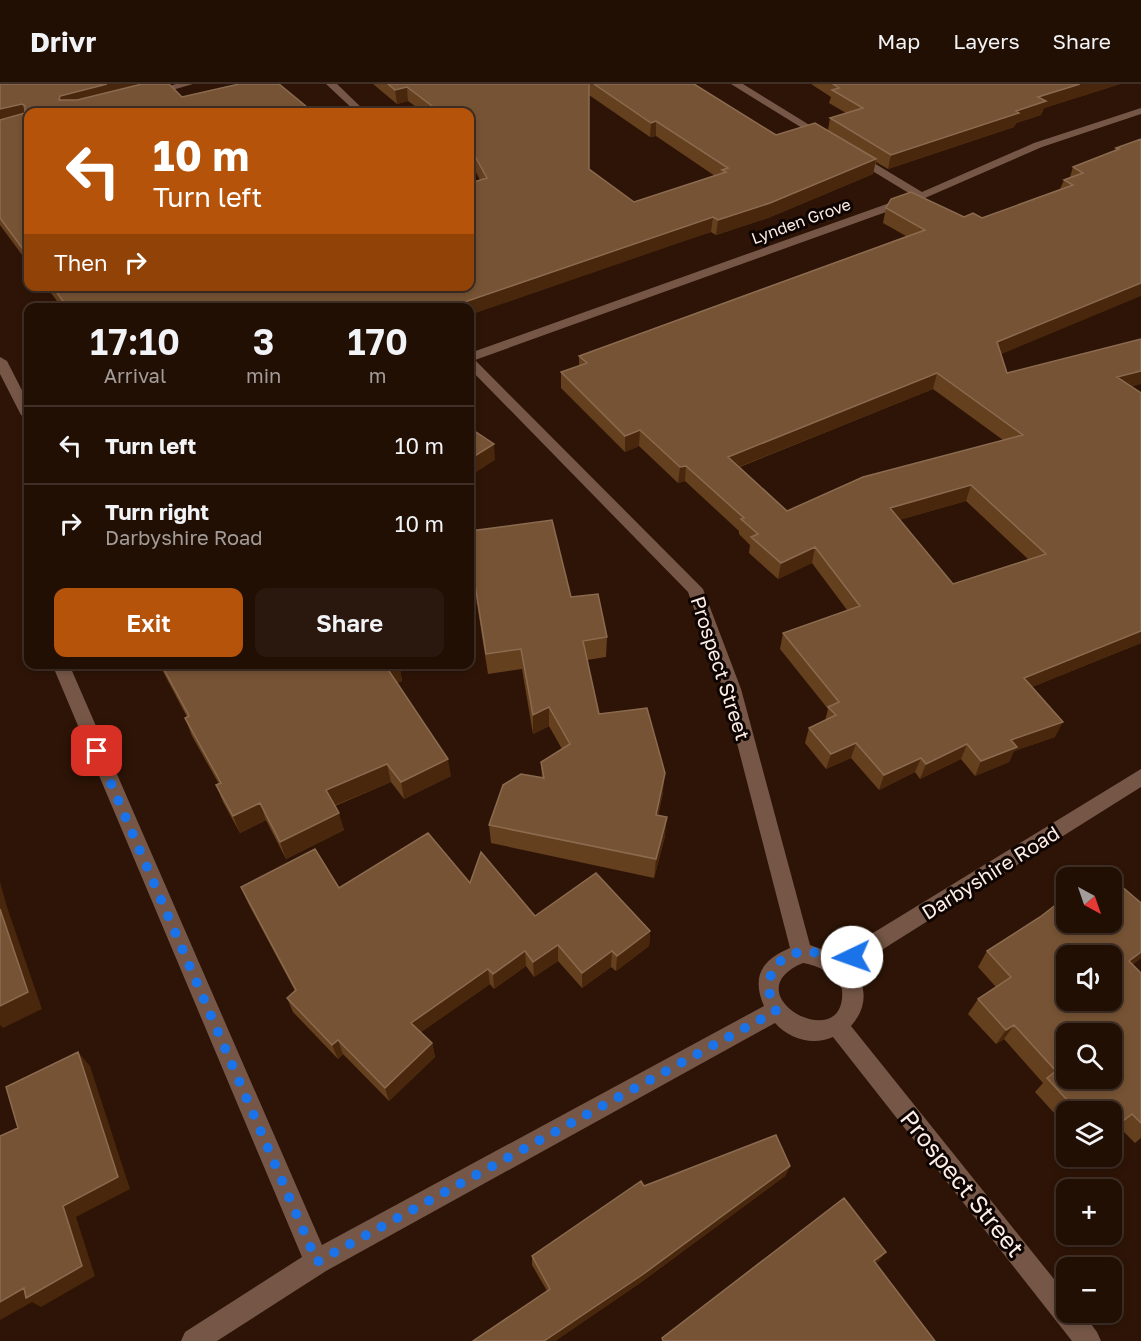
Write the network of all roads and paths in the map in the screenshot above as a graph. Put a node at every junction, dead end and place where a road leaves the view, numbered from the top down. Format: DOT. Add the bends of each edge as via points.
graph roads {
  1 [pos="188,84"];
  2 [pos="331,84"];
  3 [pos="736,84"];
  4 [pos="134,97"];
  5 [pos="357,108"];
  6 [pos="1141,111"];
  7 [pos="838,146"];
  8 [pos="849,152"];
  9 [pos="921,196"];
  10 [pos="474,356"];
  11 [pos="0,361"];
  12 [pos="474,366"];
  13 [pos="24,407"];
  14 [pos="62,669"];
  15 [pos="1141,777"];
  16 [pos="802,953"];
  17 [pos="838,966"];
  18 [pos="776,1011"];
  19 [pos="837,1025"];
  20 [pos="317,1262"];
  21 [pos="194,1341"];
  22 [pos="1088,1341"];
  1 -- 4 [label="street"];
  2 -- 5 [label="street"];
  3 -- 7 [label="street"];
  6 -- 9 [label="street, Lynden Grove" via="1038,145"];
  8 -- 9 [label="street"];
  9 -- 10 [label="street, Lynden Grove"];
  11 -- 13 [label="street"];
  12 -- 16 [label="street, Prospect Street" via="695,589 732,689"];
  14 -- 20 [label="street"];
  15 -- 17 [label="street, Darbyshire Road"];
  16 -- 17 [label="street" via="825,957"];
  16 -- 18 [label="street" via="780,960 768,978"];
  17 -- 19 [label="street" via="850,982 853,995 846,1017"];
  18 -- 19 [label="street" via="798,1028 819,1031"];
  18 -- 20 [label="street"];
  19 -- 22 [label="street, Prospect Street"];
  20 -- 21 [label="street"];
}
